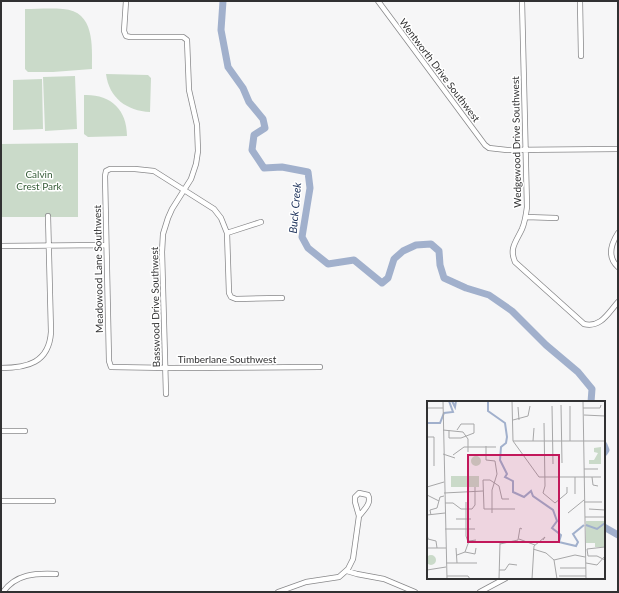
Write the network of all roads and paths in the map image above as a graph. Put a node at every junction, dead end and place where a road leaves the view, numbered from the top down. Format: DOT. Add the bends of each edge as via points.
graph roads {
  1 [pos="126,1"];
  2 [pos="378,1"];
  3 [pos="522,1"];
  4 [pos="580,1"];
  5 [pos="581,56"];
  6 [pos="618,149"];
  7 [pos="526,150"];
  8 [pos="185,189"];
  9 [pos="48,216"];
  10 [pos="526,217"];
  11 [pos="556,218"];
  12 [pos="261,222"];
  13 [pos="228,233"];
  14 [pos="618,233"];
  15 [pos="106,245"];
  16 [pos="1,246"];
  17 [pos="49,246"];
  18 [pos="618,267"];
  19 [pos="282,298"];
  20 [pos="618,302"];
  21 [pos="110,366"];
  22 [pos="320,367"];
  23 [pos="1,368"];
  24 [pos="165,368"];
  25 [pos="166,394"];
  26 [pos="1,431"];
  27 [pos="25,431"];
  28 [pos="1,501"];
  29 [pos="53,501"];
  30 [pos="359,516"];
  31 [pos="347,570"];
  32 [pos="56,574"];
  33 [pos="504,579"];
  34 [pos="3,588"];
  35 [pos="278,592"];
  36 [pos="415,592"];
  37 [pos="480,592"];
  1 -- 8 [label="street, Basswood Drive Southwest" via="126,36 183,37 187,40 189,90 199,142 194,169"];
  2 -- 7 [label="street, Wentworth Drive Southwest" via="485,145 497,150"];
  3 -- 7 [label="street, Wedgewood Drive Southwest"];
  4 -- 5 [label="street"];
  6 -- 7 [label="street"];
  7 -- 10 [label="street, Wedgewood Drive Southwest"];
  8 -- 13 [label="street" via="214,208"];
  8 -- 15 [label="street, Meadowood Lane Southwest" via="150,170 106,171"];
  8 -- 24 [label="street, Basswood Drive Southwest" via="170,213 162,243"];
  9 -- 17 [label="street"];
  10 -- 11 [label="street"];
  10 -- 20 [label="street, Wedgewood Drive Southwest" via="513,249 515,262 584,324 598,324"];
  12 -- 13 [label="street"];
  13 -- 19 [label="street" via="231,297"];
  14 -- 18 [label="street" via="611,250 613,262"];
  15 -- 17 [label="street"];
  15 -- 21 [label="street, Meadowood Lane Southwest"];
  16 -- 17 [label="street"];
  17 -- 23 [label="street" via="51,332 48,345 43,355 27,366"];
  21 -- 24 [label="street, Timberlane Southwest"];
  22 -- 24 [label="street, Timberlane Southwest"];
  24 -- 25 [label="street, Basswood Drive Southwest"];
  26 -- 27 [label="street"];
  28 -- 29 [label="street"];
  30 -- 30 [label="street" via="369,500 368,495 362,492 354,499"];
  30 -- 31 [label="street" via="353,559"];
  31 -- 35 [label="street" via="339,577 306,582"];
  31 -- 36 [label="street" via="384,579"];
  32 -- 34 [label="street" via="26,575"];
  33 -- 37 [label="street"];
}
